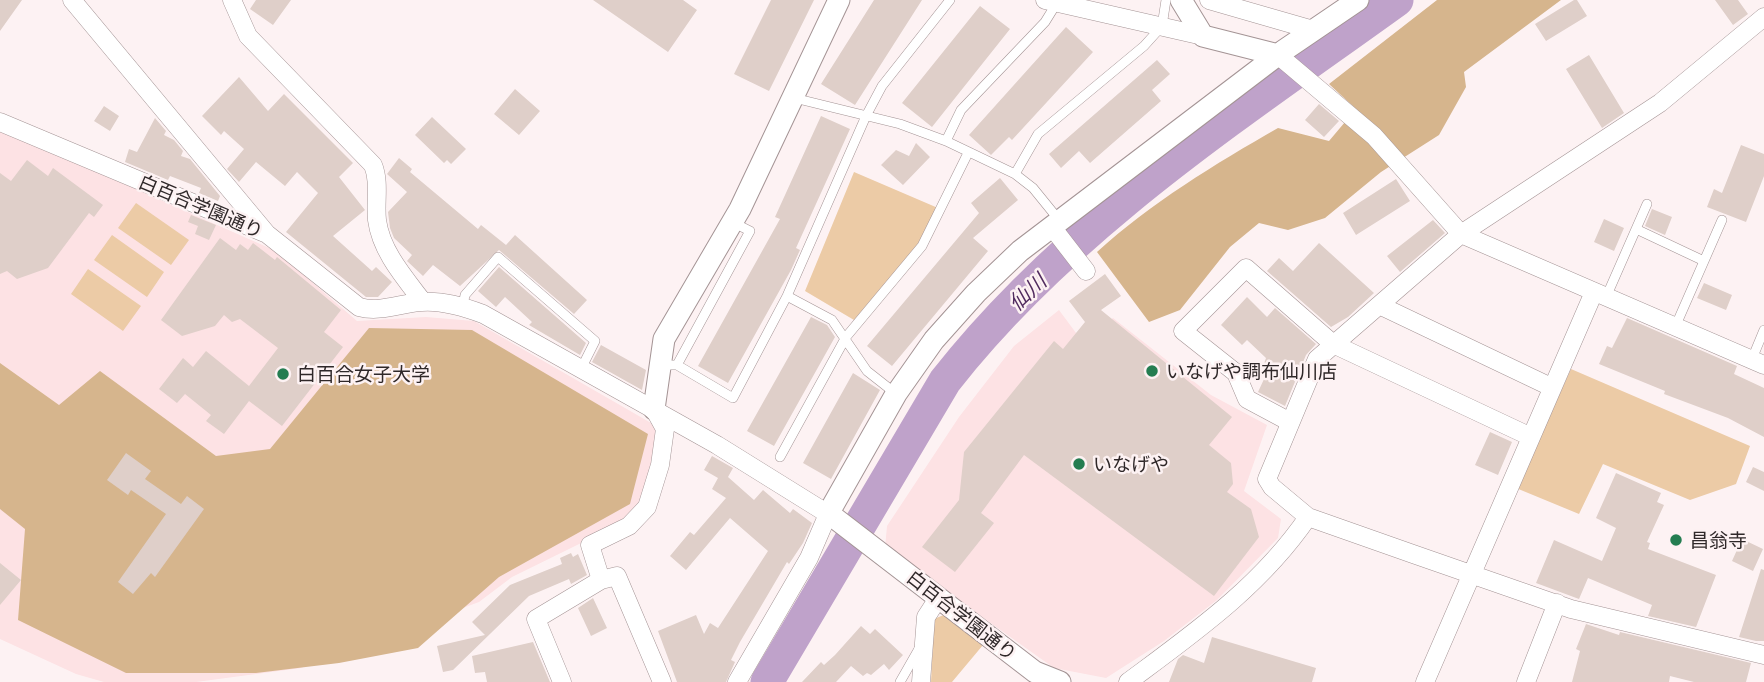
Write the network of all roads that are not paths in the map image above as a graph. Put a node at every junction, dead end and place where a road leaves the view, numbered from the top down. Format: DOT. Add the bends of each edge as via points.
graph roads {
  1 [pos="72,0"];
  2 [pos="232,0"];
  3 [pos="839,0"];
  4 [pos="950,0"];
  5 [pos="1166,0"];
  6 [pos="1181,0"];
  7 [pos="1209,0"];
  8 [pos="1358,0"];
  9 [pos="1054,1"];
  10 [pos="1764,17"];
  11 [pos="1162,26"];
  12 [pos="1313,30"];
  13 [pos="1203,36"];
  14 [pos="1283,60"];
  15 [pos="794,98"];
  16 [pos="866,116"];
  17 [pos="0,122"];
  18 [pos="946,141"];
  19 [pos="968,153"];
  20 [pos="1015,174"];
  21 [pos="1647,204"];
  22 [pos="1722,220"];
  23 [pos="1057,229"];
  24 [pos="1636,229"];
  25 [pos="267,234"];
  26 [pos="1461,234"];
  27 [pos="1704,261"];
  28 [pos="1086,272"];
  29 [pos="1600,293"];
  30 [pos="787,296"];
  31 [pos="423,302"];
  32 [pos="463,306"];
  33 [pos="1381,306"];
  34 [pos="1676,325"];
  35 [pos="1764,330"];
  36 [pos="846,337"];
  37 [pos="1333,344"];
  38 [pos="1758,362"];
  39 [pos="669,365"];
  40 [pos="580,370"];
  41 [pos="1551,387"];
  42 [pos="896,394"];
  43 [pos="654,409"];
  44 [pos="1290,422"];
  45 [pos="1529,436"];
  46 [pos="780,457"];
  47 [pos="832,516"];
  48 [pos="1308,517"];
  49 [pos="1471,573"];
  50 [pos="601,580"];
  51 [pos="939,597"];
  52 [pos="1557,603"];
  53 [pos="924,642"];
  54 [pos="1764,655"];
  55 [pos="562,682"];
  56 [pos="662,682"];
  57 [pos="737,682"];
  58 [pos="900,682"];
  59 [pos="921,682"];
  60 [pos="1060,682"];
  61 [pos="1128,682"];
  62 [pos="1425,682"];
  63 [pos="1525,682"];
  1 -- 25 [label="street"];
  2 -- 31 [label="street" via="248,36 373,165 383,243"];
  3 -- 15 [label="street"];
  4 -- 16 [label="lane" via="882,86"];
  5 -- 11 [label="lane"];
  6 -- 13 [label="street"];
  7 -- 12 [label="street"];
  8 -- 12 [label="street"];
  9 -- 11 [label="street"];
  9 -- 18 [label="lane" via="1045,22 961,110"];
  10 -- 26 [label="street" via="1660,103"];
  11 -- 13 [label="street"];
  11 -- 20 [label="lane" via="1038,134"];
  12 -- 14 [label="street"];
  13 -- 14 [label="street"];
  14 -- 23 [label="street"];
  14 -- 26 [label="street" via="1374,136"];
  15 -- 16 [label="lane"];
  15 -- 39 [label="street" via="732,222 664,340"];
  16 -- 18 [label="lane"];
  16 -- 30 [label="lane"];
  17 -- 25 [label="street, 白百合学園通り"];
  18 -- 19 [label="lane"];
  19 -- 20 [label="lane"];
  19 -- 36 [label="lane" via="922,246"];
  20 -- 23 [label="lane" via="1033,188"];
  21 -- 24 [label="lane"];
  22 -- 27 [label="lane"];
  23 -- 28 [label="street"];
  23 -- 42 [label="street" via="1020,251 976,293 934,340"];
  24 -- 27 [label="lane"];
  24 -- 29 [label="lane"];
  25 -- 31 [label="street, 白百合学園通り" via="359,307 369,310"];
  26 -- 29 [label="street"];
  26 -- 33 [label="street"];
  27 -- 34 [label="lane"];
  29 -- 34 [label="street"];
  29 -- 41 [label="street"];
  30 -- 36 [label="lane" via="832,320"];
  30 -- 39 [label="lane" via="733,398"];
  31 -- 32 [label="street, 白百合学園通り"];
  32 -- 40 [label="street, 白百合学園通り"];
  32 -- 40 [label="lane" via="465,295 498,257 595,341"];
  33 -- 37 [label="street"];
  33 -- 41 [label="street"];
  34 -- 38 [label="street"];
  35 -- 38 [label="lane"];
  36 -- 42 [label="lane" via="867,371"];
  36 -- 46 [label="lane"];
  37 -- 44 [label="street" via="1317,359"];
  37 -- 44 [label="street" via="1246,268 1183,331 1236,373 1247,398"];
  37 -- 45 [label="street"];
  39 -- 43 [label="street"];
  40 -- 43 [label="street, 白百合学園通り"];
  41 -- 45 [label="street"];
  42 -- 47 [label="street"];
  43 -- 47 [label="street, 白百合学園通り"];
  43 -- 50 [label="street" via="664,429 660,465 647,508 629,526 590,545"];
  44 -- 48 [label="street" via="1268,479"];
  45 -- 49 [label="street"];
  47 -- 51 [label="street, 白百合学園通り"];
  47 -- 57 [label="street"];
  48 -- 49 [label="street"];
  48 -- 61 [label="street" via="1277,559 1239,597"];
  49 -- 52 [label="street"];
  49 -- 62 [label="street"];
  50 -- 55 [label="street" via="536,619"];
  50 -- 56 [label="street" via="617,576"];
  51 -- 53 [label="street" via="926,617"];
  51 -- 60 [label="street, 白百合学園通り" via="1035,672"];
  52 -- 54 [label="street"];
  52 -- 63 [label="street"];
  53 -- 58 [label="lane"];
  53 -- 59 [label="street"];
}
